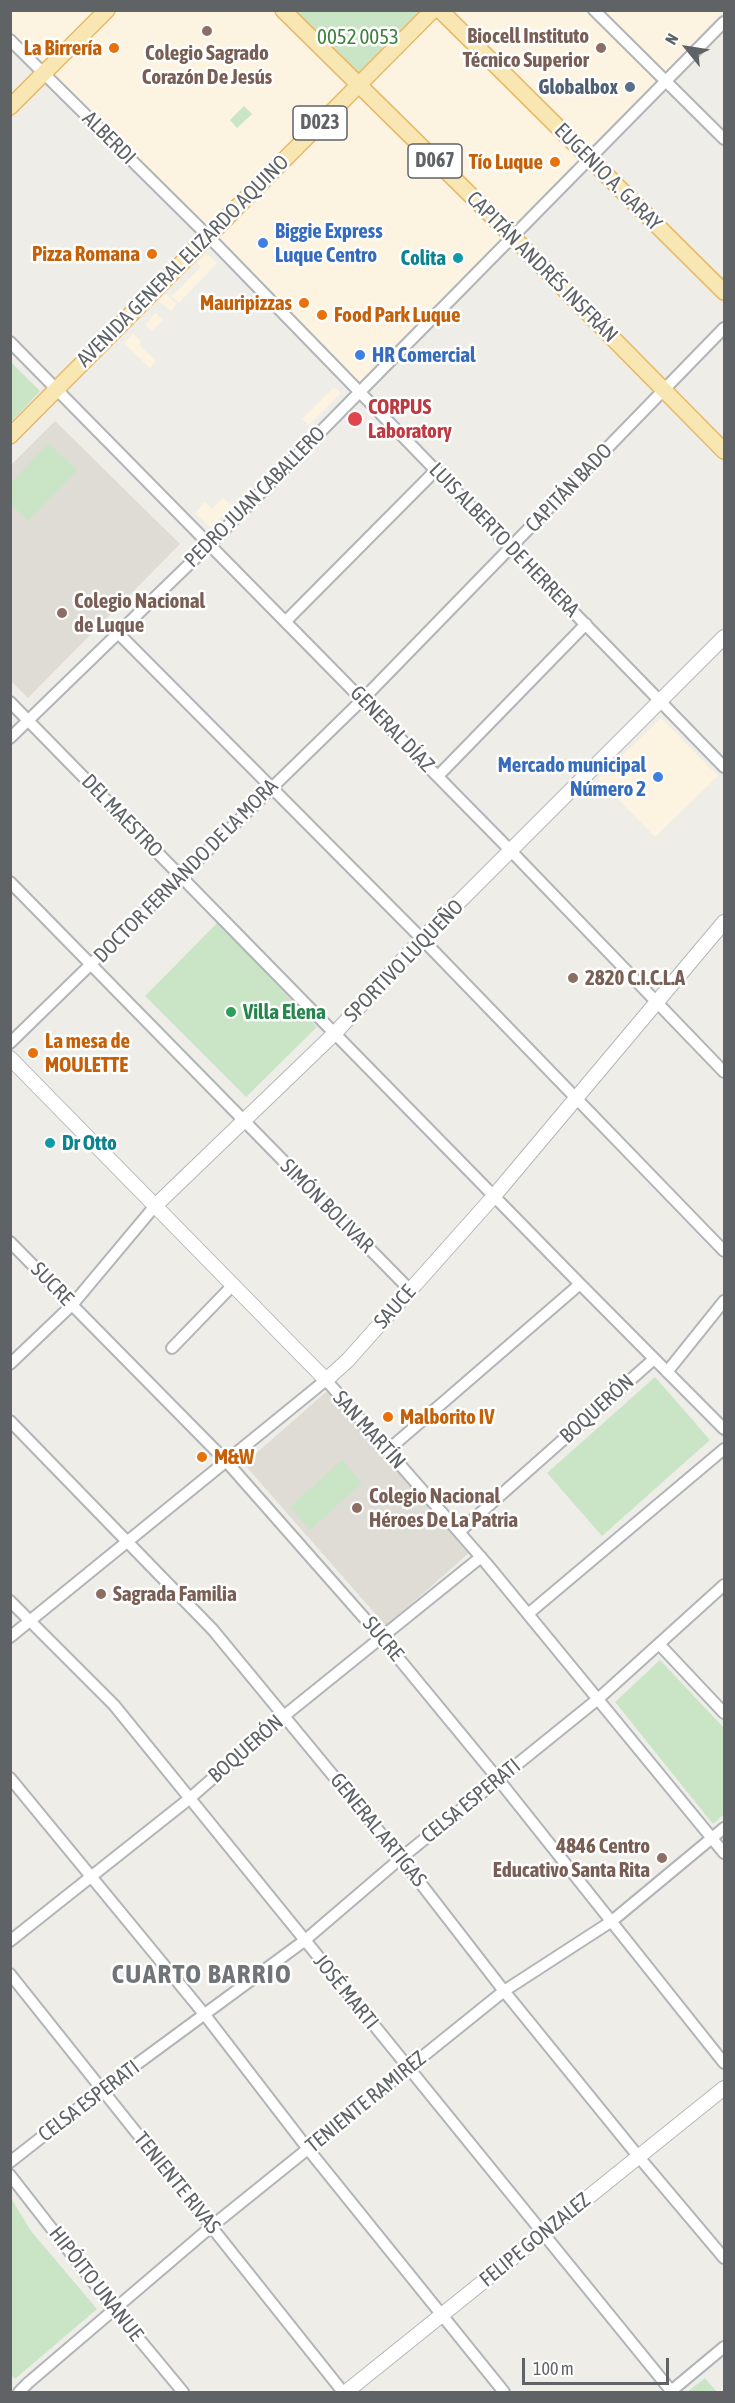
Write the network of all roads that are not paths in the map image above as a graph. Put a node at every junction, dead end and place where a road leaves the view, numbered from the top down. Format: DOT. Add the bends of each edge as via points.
graph roads {
  1 [pos="107,10"];
  2 [pos="283,10"];
  3 [pos="433,10"];
  4 [pos="440,10"];
  5 [pos="594,10"];
  6 [pos="724,22"];
  7 [pos="10,40"];
  8 [pos="44,74"];
  9 [pos="666,81"];
  10 [pos="358,85"];
  11 [pos="10,107"];
  12 [pos="724,139"];
  13 [pos="590,158"];
  14 [pos="208,236"];
  15 [pos="512,236"];
  16 [pos="724,292"];
  17 [pos="724,328"];
  18 [pos="10,342"];
  19 [pos="58,387"];
  20 [pos="664,389"];
  21 [pos="360,391"];
  22 [pos="10,436"];
  23 [pos="724,451"];
  24 [pos="436,470"];
  25 [pos="210,543"];
  26 [pos="511,547"];
  27 [pos="286,621"];
  28 [pos="586,624"];
  29 [pos="118,633"];
  30 [pos="724,638"];
  31 [pos="363,699"];
  32 [pos="10,702"];
  33 [pos="661,702"];
  34 [pos="28,720"];
  35 [pos="10,738"];
  36 [pos="724,766"];
  37 [pos="438,776"];
  38 [pos="271,786"];
  39 [pos="512,851"];
  40 [pos="180,876"];
  41 [pos="10,882"];
  42 [pos="724,922"];
  43 [pos="422,939"];
  44 [pos="91,965"];
  45 [pos="657,1002"];
  46 [pos="334,1033"];
  47 [pos="10,1043"];
  48 [pos="10,1058"];
  49 [pos="724,1072"];
  50 [pos="576,1098"];
  51 [pos="243,1121"];
  52 [pos="494,1196"];
  53 [pos="154,1206"];
  54 [pos="10,1242"];
  55 [pos="724,1251"];
  56 [pos="580,1284"];
  57 [pos="232,1285"];
  58 [pos="410,1290"];
  59 [pos="724,1301"];
  60 [pos="72,1305"];
  61 [pos="172,1348"];
  62 [pos="651,1357"];
  63 [pos="10,1364"];
  64 [pos="667,1372"];
  65 [pos="326,1380"];
  66 [pos="10,1421"];
  67 [pos="724,1429"];
  68 [pos="724,1449"];
  69 [pos="388,1450"];
  70 [pos="226,1461"];
  71 [pos="459,1532"];
  72 [pos="128,1541"];
  73 [pos="481,1557"];
  74 [pos="724,1585"];
  75 [pos="10,1601"];
  76 [pos="528,1614"];
  77 [pos="30,1621"];
  78 [pos="10,1636"];
  79 [pos="381,1637"];
  80 [pos="659,1644"];
  81 [pos="598,1699"];
  82 [pos="724,1713"];
  83 [pos="284,1716"];
  84 [pos="10,1778"];
  85 [pos="498,1779"];
  86 [pos="189,1799"];
  87 [pos="724,1828"];
  88 [pos="712,1838"];
  89 [pos="724,1853"];
  90 [pos="401,1858"];
  91 [pos="90,1876"];
  92 [pos="612,1922"];
  93 [pos="10,1941"];
  94 [pos="304,1941"];
  95 [pos="10,1974"];
  96 [pos="504,1991"];
  97 [pos="205,2015"];
  98 [pos="724,2063"];
  99 [pos="408,2068"];
  100 [pos="724,2088"];
  101 [pos="103,2089"];
  102 [pos="308,2149"];
  103 [pos="638,2156"];
  104 [pos="10,2162"];
  105 [pos="10,2175"];
  106 [pos="212,2226"];
  107 [pos="543,2234"];
  108 [pos="724,2258"];
  109 [pos="115,2310"];
  110 [pos="442,2316"];
  111 [pos="724,2347"];
  112 [pos="20,2392"];
  113 [pos="183,2392"];
  114 [pos="344,2392"];
  115 [pos="504,2392"];
  116 [pos="671,2392"];
  1 -- 8 [label="main road"];
  2 -- 10 [label="main road, D067"];
  3 -- 10 [label="main road, AVENIDA GENERAL ELIZARDO AQUINO / D023"];
  4 -- 13 [label="main road, EUGENIO A. GARAY"];
  5 -- 9 [label="street"];
  6 -- 9 [label="street, PEDRO JUAN CABALLERO"];
  7 -- 8 [label="street, ALBERDI"];
  8 -- 11 [label="main road"];
  8 -- 14 [label="street, ALBERDI"];
  9 -- 12 [label="street"];
  9 -- 13 [label="street, PEDRO JUAN CABALLERO"];
  10 -- 14 [label="main road, AVENIDA GENERAL ELIZARDO AQUINO / D023"];
  10 -- 15 [label="main road, CAPITÁN ANDRÉS INSFRÁN / D067"];
  13 -- 15 [label="street, PEDRO JUAN CABALLERO"];
  13 -- 16 [label="main road, EUGENIO A. GARAY"];
  14 -- 19 [label="main road, AVENIDA GENERAL ELIZARDO AQUINO / D023"];
  14 -- 21 [label="street, LUIS ALBERTO DE HERRERA"];
  15 -- 20 [label="main road, CAPITÁN ANDRÉS INSFRÁN / D067"];
  15 -- 21 [label="street, PEDRO JUAN CABALLERO"];
  17 -- 20 [label="street, CAPITÁN BADO"];
  18 -- 19 [label="street, GENERAL DÍAZ"];
  19 -- 22 [label="main road, AVENIDA GENERAL ELIZARDO AQUINO / D023"];
  19 -- 25 [label="street, GENERAL DÍAZ"];
  20 -- 23 [label="main road, CAPITÁN ANDRÉS INSFRÁN / D067"];
  20 -- 26 [label="street, CAPITÁN BADO"];
  21 -- 24 [label="street, LUIS ALBERTO DE HERRERA"];
  21 -- 25 [label="street, PEDRO JUAN CABALLERO"];
  24 -- 26 [label="street, LUIS ALBERTO DE HERRERA"];
  24 -- 27 [label="street"];
  25 -- 27 [label="street, GENERAL DÍAZ"];
  25 -- 29 [label="street, PEDRO JUAN CABALLERO"];
  26 -- 28 [label="street, LUIS ALBERTO DE HERRERA"];
  26 -- 31 [label="street, CAPITÁN BADO"];
  27 -- 31 [label="street, GENERAL DÍAZ"];
  28 -- 33 [label="street, LUIS ALBERTO DE HERRERA"];
  28 -- 37 [label="street"];
  29 -- 34 [label="street, PEDRO JUAN CABALLERO"];
  29 -- 38 [label="street"];
  30 -- 33 [label="street, SPORTIVO LUQUEÑO"];
  31 -- 37 [label="street, GENERAL DÍAZ"];
  31 -- 38 [label="street, DOCTOR FERNANDO DE LA MORA"];
  32 -- 34 [label="street, DEL MAESTRO"];
  33 -- 36 [label="street, LUIS ALBERTO DE HERRERA"];
  33 -- 39 [label="street, SPORTIVO LUQUEÑO"];
  34 -- 35 [label="street, PEDRO JUAN CABALLERO"];
  34 -- 40 [label="street, DEL MAESTRO"];
  37 -- 39 [label="street, GENERAL DÍAZ"];
  38 -- 40 [label="street, DOCTOR FERNANDO DE LA MORA"];
  38 -- 43 [label="street"];
  39 -- 43 [label="street, SPORTIVO LUQUEÑO"];
  39 -- 45 [label="street, GENERAL DÍAZ"];
  40 -- 44 [label="street, DOCTOR FERNANDO DE LA MORA"];
  40 -- 46 [label="street, DEL MAESTRO"];
  41 -- 44 [label="street, SIMÓN BOLIVAR"];
  42 -- 45 [label="street, SAUCE"];
  43 -- 46 [label="street, SPORTIVO LUQUEÑO"];
  43 -- 50 [label="street"];
  44 -- 47 [label="street, DOCTOR FERNANDO DE LA MORA"];
  44 -- 51 [label="street, SIMÓN BOLIVAR"];
  45 -- 49 [label="street, GENERAL DÍAZ"];
  45 -- 50 [label="street, SAUCE"];
  46 -- 51 [label="street, SPORTIVO LUQUEÑO"];
  46 -- 52 [label="street, DEL MAESTRO"];
  48 -- 53 [label="street, SAN MARTÍN"];
  50 -- 52 [label="street, SAUCE"];
  50 -- 55 [label="street"];
  51 -- 53 [label="street, SPORTIVO LUQUEÑO"];
  51 -- 58 [label="street, SIMÓN BOLIVAR"];
  52 -- 56 [label="street, DEL MAESTRO"];
  52 -- 58 [label="street, SAUCE"];
  53 -- 57 [label="street, SAN MARTÍN"];
  53 -- 60 [label="street, SPORTIVO LUQUEÑO"];
  54 -- 60 [label="street, SUCRE"];
  56 -- 62 [label="street, DEL MAESTRO"];
  56 -- 69 [label="street"];
  57 -- 61 [label="street"];
  57 -- 65 [label="street, SAN MARTÍN"];
  58 -- 65 [label="street, SAUCE"];
  59 -- 64 [label="street"];
  60 -- 63 [label="street, SPORTIVO LUQUEÑO"];
  60 -- 70 [label="street, SUCRE"];
  62 -- 64 [label="street, DEL MAESTRO"];
  62 -- 71 [label="street, BOQUERÓN"];
  64 -- 67 [label="street, DEL MAESTRO"];
  65 -- 69 [label="street, SAN MARTÍN"];
  65 -- 70 [label="street, SAUCE"];
  66 -- 72 [label="street, GENERAL ARTIGAS"];
  68 -- 76 [label="street"];
  69 -- 71 [label="street, SAN MARTÍN"];
  70 -- 72 [label="street, SAUCE"];
  70 -- 79 [label="street, SUCRE"];
  71 -- 73 [label="street, SAN MARTÍN"];
  72 -- 77 [label="street, SAUCE"];
  72 -- 83 [label="street, GENERAL ARTIGAS" via="213,1630"];
  73 -- 76 [label="street, SAN MARTÍN"];
  73 -- 79 [label="street, BOQUERÓN"];
  74 -- 80 [label="street, CELSA ESPERATI"];
  75 -- 77 [label="street, JOSÉ MARTI"];
  76 -- 81 [label="street, SAN MARTÍN"];
  77 -- 78 [label="street, SAUCE"];
  77 -- 86 [label="street, JOSÉ MARTI" via="114,1706"];
  79 -- 83 [label="street, BOQUERÓN"];
  79 -- 85 [label="street, SUCRE"];
  80 -- 81 [label="street, CELSA ESPERATI"];
  80 -- 82 [label="street"];
  81 -- 85 [label="street, CELSA ESPERATI"];
  81 -- 88 [label="street, SAN MARTÍN"];
  83 -- 86 [label="street, BOQUERÓN"];
  83 -- 90 [label="street, GENERAL ARTIGAS"];
  84 -- 91 [label="street"];
  85 -- 90 [label="street, CELSA ESPERATI"];
  85 -- 92 [label="street, SUCRE"];
  86 -- 91 [label="street, BOQUERÓN"];
  86 -- 94 [label="street, JOSÉ MARTI"];
  87 -- 88 [label="street, TENIENTE RAMIREZ"];
  88 -- 89 [label="street, SAN MARTÍN"];
  88 -- 92 [label="street, TENIENTE RAMIREZ"];
  90 -- 94 [label="street, CELSA ESPERATI"];
  90 -- 96 [label="street, GENERAL ARTIGAS"];
  91 -- 93 [label="street, BOQUERÓN"];
  91 -- 97 [label="street"];
  92 -- 96 [label="street, TENIENTE RAMIREZ"];
  92 -- 98 [label="street, SUCRE"];
  94 -- 97 [label="street, CELSA ESPERATI"];
  94 -- 99 [label="street, JOSÉ MARTI"];
  95 -- 101 [label="street, TENIENTE RIVAS"];
  96 -- 99 [label="street, TENIENTE RAMIREZ"];
  96 -- 103 [label="street, GENERAL ARTIGAS"];
  97 -- 101 [label="street, CELSA ESPERATI"];
  97 -- 102 [label="street"];
  99 -- 102 [label="street, TENIENTE RAMIREZ"];
  99 -- 107 [label="street, JOSÉ MARTI"];
  100 -- 103 [label="street, FELIPE GONZALEZ"];
  101 -- 104 [label="street, CELSA ESPERATI"];
  101 -- 106 [label="street, TENIENTE RIVAS"];
  102 -- 106 [label="street, TENIENTE RAMIREZ"];
  102 -- 110 [label="street"];
  103 -- 107 [label="street, FELIPE GONZALEZ"];
  103 -- 108 [label="street, GENERAL ARTIGAS"];
  105 -- 109 [label="street, HIPÓITO UNANUE"];
  106 -- 109 [label="street, TENIENTE RAMIREZ"];
  106 -- 114 [label="street, TENIENTE RIVAS"];
  107 -- 110 [label="street, FELIPE GONZALEZ"];
  107 -- 116 [label="street, JOSÉ MARTI"];
  109 -- 112 [label="street, TENIENTE RAMIREZ"];
  109 -- 113 [label="street, HIPÓITO UNANUE"];
  110 -- 114 [label="street, FELIPE GONZALEZ"];
  110 -- 115 [label="street"];
  111 -- 116 [label="street"];
}
